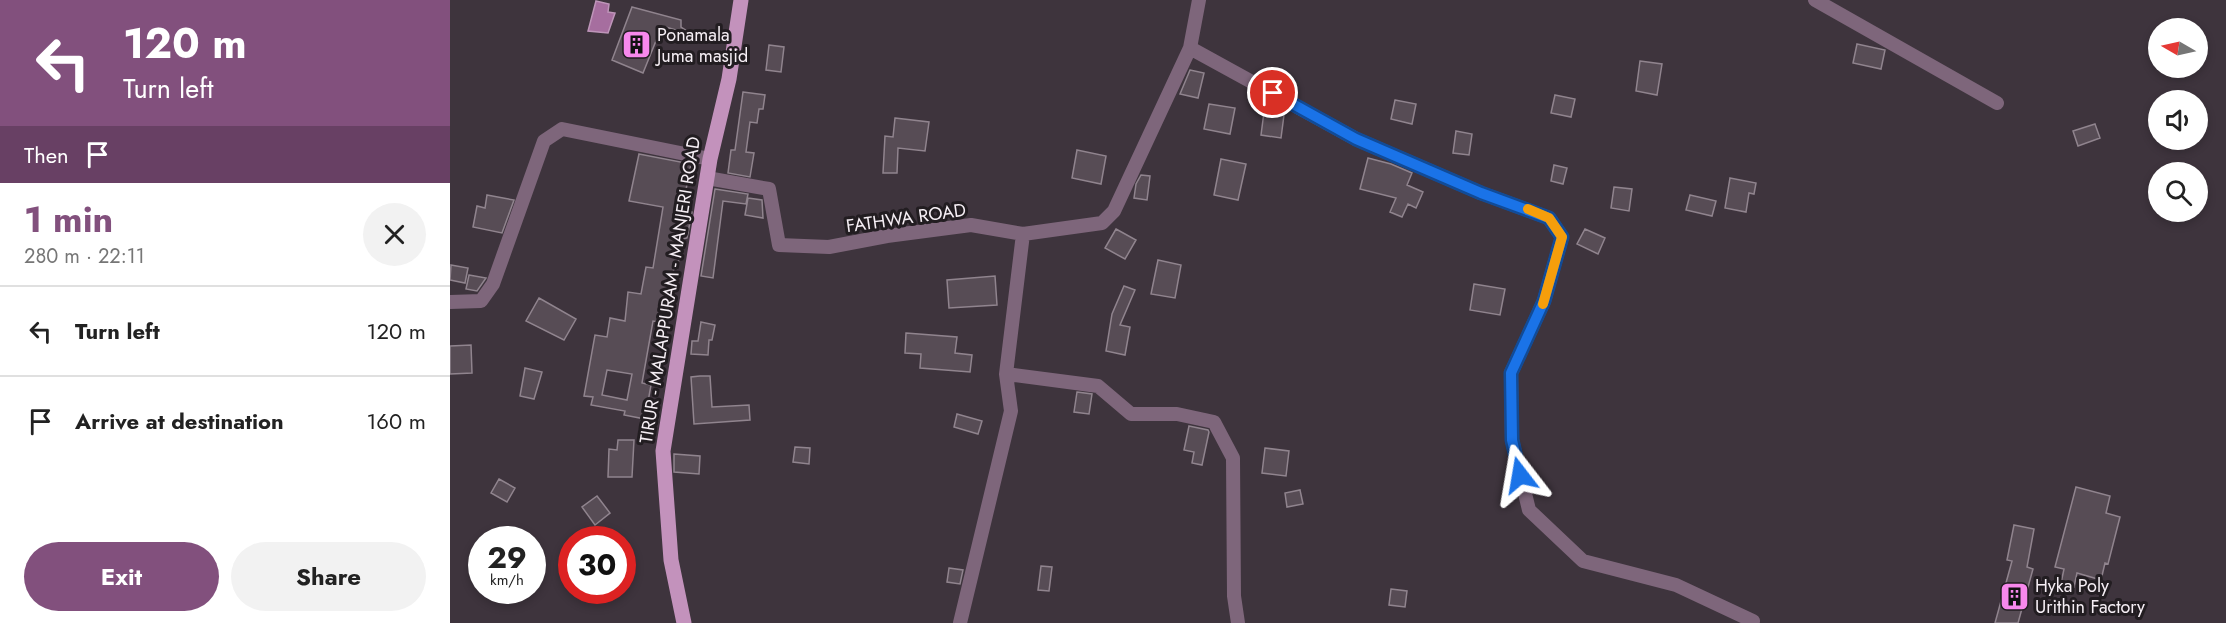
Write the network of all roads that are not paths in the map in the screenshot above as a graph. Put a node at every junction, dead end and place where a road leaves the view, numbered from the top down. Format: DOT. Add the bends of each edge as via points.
graph roads {
  1 [pos="741,0"];
  2 [pos="1199,0"];
  3 [pos="1815,0"];
  4 [pos="1190,48"];
  5 [pos="1997,103"];
  6 [pos="710,159"];
  7 [pos="707,178"];
  8 [pos="1023,234"];
  9 [pos="450,302"];
  10 [pos="1006,374"];
  11 [pos="1754,622"];
  12 [pos="684,623"];
  13 [pos="960,623"];
  14 [pos="1238,623"];
  1 -- 6 [label="main road, TIRUR - MALAPPURAM - MANJERI ROAD" via="729,79"];
  2 -- 4 [label="street"];
  3 -- 5 [label="street"];
  4 -- 8 [label="street" via="1114,211 1102,223"];
  4 -- 11 [label="street" via="1356,139 1549,218 1562,237 1544,301 1511,373 1512,440 1529,510 1582,561 1676,585"];
  6 -- 7 [label="main road, TIRUR - MALAPPURAM - MANJERI ROAD"];
  6 -- 9 [label="street" via="561,129 544,141 493,284 477,303"];
  7 -- 8 [label="street, FATHWA ROAD" via="769,189 779,245 829,247 971,225"];
  7 -- 12 [label="main road, TIRUR - MALAPPURAM - MANJERI ROAD" via="663,451 671,560"];
  8 -- 10 [label="street"];
  10 -- 13 [label="street" via="1011,411"];
  10 -- 14 [label="street" via="1098,387 1131,414 1177,414 1214,423 1233,458 1234,596"];
}
